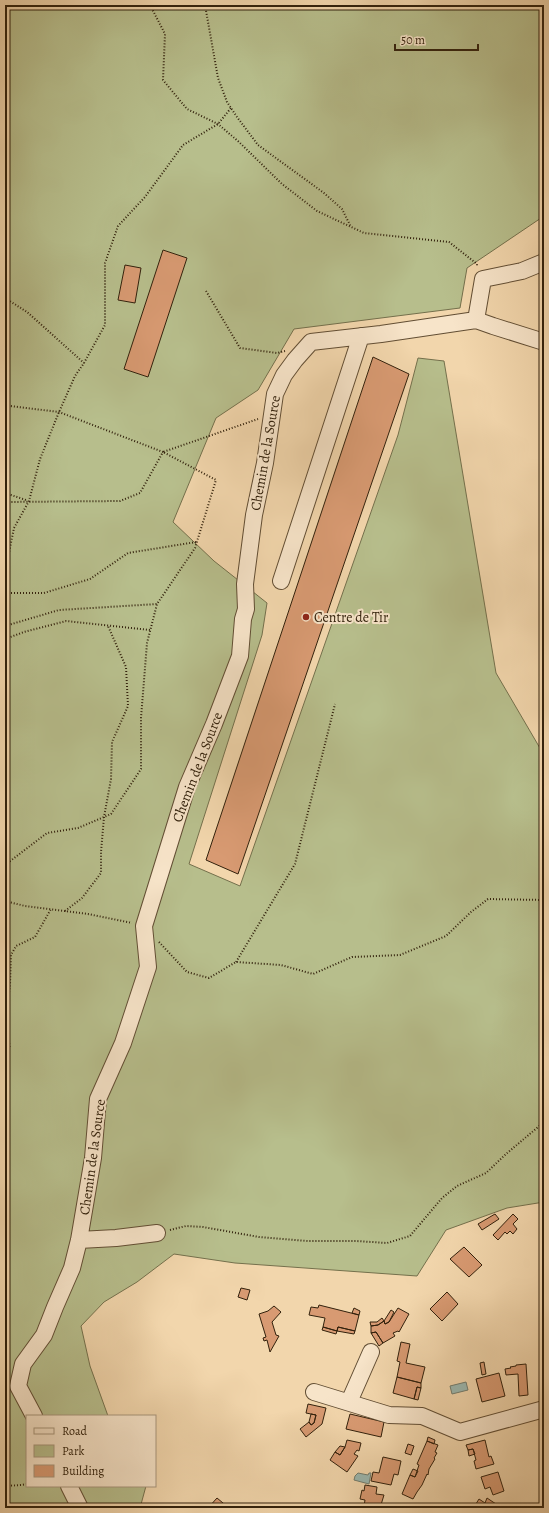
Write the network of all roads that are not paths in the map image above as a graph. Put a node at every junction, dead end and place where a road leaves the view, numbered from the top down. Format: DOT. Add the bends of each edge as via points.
graph roads {
  1 [pos="544,262"];
  2 [pos="476,320"];
  3 [pos="360,336"];
  4 [pos="544,342"];
  5 [pos="282,581"];
  6 [pos="157,1233"];
  7 [pos="79,1240"];
  8 [pos="371,1352"];
  9 [pos="314,1392"];
  10 [pos="348,1402"];
  11 [pos="544,1409"];
  12 [pos="33,1415"];
  13 [pos="70,1487"];
  14 [pos="80,1508"];
  1 -- 2 [label="street" via="522,272 483,279"];
  2 -- 3 [label="street"];
  2 -- 4 [label="street"];
  3 -- 5 [label="street"];
  3 -- 7 [label="street, Chemin de la Source" via="311,342 284,375 275,394 254,515 240,656 187,787 144,926 148,966 123,1043 98,1099 93,1158"];
  6 -- 7 [label="street"];
  7 -- 12 [label="street, Chemin de la Source" via="72,1268 44,1335 24,1364 18,1386"];
  8 -- 10 [label="street"];
  9 -- 10 [label="street"];
  10 -- 11 [label="street" via="390,1415 422,1416 460,1432"];
  13 -- 14 [label="street"];
}
